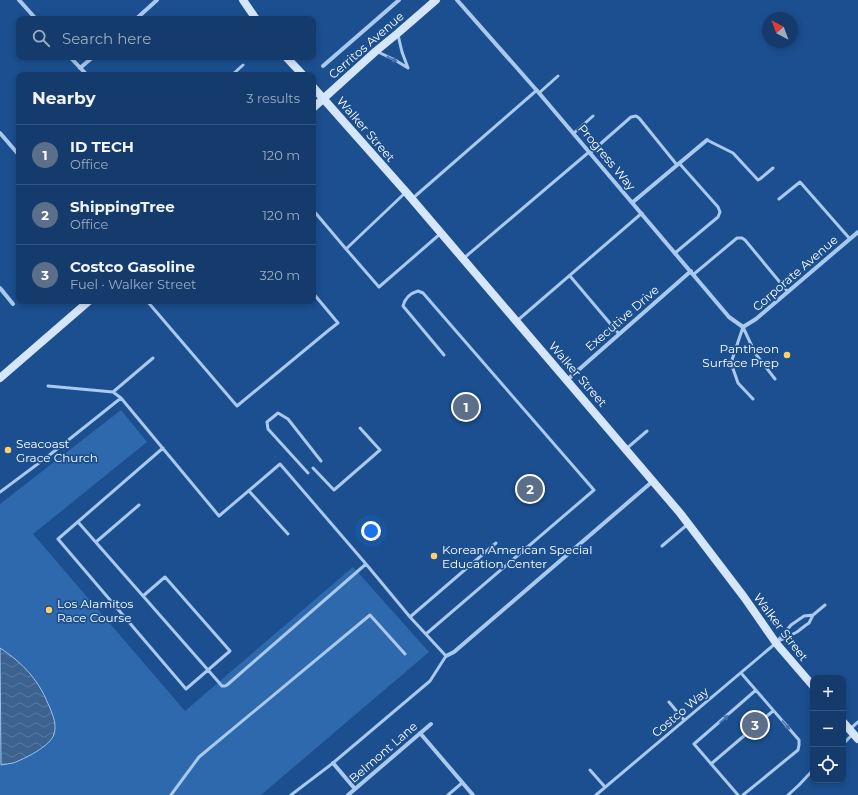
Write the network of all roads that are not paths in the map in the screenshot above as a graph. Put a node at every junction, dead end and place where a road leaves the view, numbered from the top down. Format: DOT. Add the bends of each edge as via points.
graph roads {
  1 [pos="19,0"];
  2 [pos="157,0"];
  3 [pos="243,0"];
  4 [pos="398,0"];
  5 [pos="436,0"];
  6 [pos="457,0"];
  7 [pos="33,16"];
  8 [pos="139,16"];
  9 [pos="254,16"];
  10 [pos="398,33"];
  11 [pos="376,51"];
  12 [pos="73,60"];
  13 [pos="89,60"];
  14 [pos="289,60"];
  15 [pos="243,65"];
  16 [pos="323,66"];
  17 [pos="80,68"];
  18 [pos="83,72"];
  19 [pos="235,72"];
  20 [pos="300,72"];
  21 [pos="558,76"];
  22 [pos="316,90"];
  23 [pos="538,91"];
  24 [pos="324,99"];
  25 [pos="316,106"];
  26 [pos="593,116"];
  27 [pos="574,133"];
  28 [pos="0,134"];
  29 [pos="707,140"];
  30 [pos="16,152"];
  31 [pos="590,152"];
  32 [pos="678,164"];
  33 [pos="773,168"];
  34 [pos="406,192"];
  35 [pos="411,199"];
  36 [pos="779,199"];
  37 [pos="632,202"];
  38 [pos="642,213"];
  39 [pos="316,214"];
  40 [pos="858,232"];
  41 [pos="440,234"];
  42 [pos="850,239"];
  43 [pos="346,249"];
  44 [pos="675,253"];
  45 [pos="463,260"];
  46 [pos="692,273"];
  47 [pos="570,276"];
  48 [pos="0,288"];
  49 [pos="788,292"];
  50 [pos="316,297"];
  51 [pos="13,304"];
  52 [pos="86,304"];
  53 [pos="150,304"];
  54 [pos="516,322"];
  55 [pos="743,327"];
  56 [pos="619,334"];
  57 [pos="444,355"];
  58 [pos="153,358"];
  59 [pos="0,378"];
  60 [pos="775,379"];
  61 [pos="567,380"];
  62 [pos="48,386"];
  63 [pos="113,392"];
  64 [pos="121,398"];
  65 [pos="753,399"];
  66 [pos="360,428"];
  67 [pos="647,431"];
  68 [pos="163,448"];
  69 [pos="626,449"];
  70 [pos="321,461"];
  71 [pos="313,468"];
  72 [pos="308,473"];
  73 [pos="653,481"];
  74 [pos="249,490"];
  75 [pos="0,492"];
  76 [pos="139,505"];
  77 [pos="78,522"];
  78 [pos="688,524"];
  79 [pos="288,534"];
  80 [pos="96,542"];
  81 [pos="496,543"];
  82 [pos="662,546"];
  83 [pos="366,564"];
  84 [pos="143,596"];
  85 [pos="825,605"];
  86 [pos="813,614"];
  87 [pos="410,617"];
  88 [pos="426,634"];
  89 [pos="776,643"];
  90 [pos="406,654"];
  91 [pos="446,656"];
  92 [pos="208,670"];
  93 [pos="741,673"];
  94 [pos="810,683"];
  95 [pos="756,690"];
  96 [pos="669,702"];
  97 [pos="773,710"];
  98 [pos="767,716"];
  99 [pos="684,720"];
  100 [pos="858,722"];
  101 [pos="431,724"];
  102 [pos="846,725"];
  103 [pos="420,733"];
  104 [pos="745,735"];
  105 [pos="855,735"];
  106 [pos="846,742"];
  107 [pos="333,763"];
  108 [pos="711,764"];
  109 [pos="590,770"];
  110 [pos="810,773"];
  111 [pos="462,783"];
  112 [pos="605,787"];
  113 [pos="355,789"];
  114 [pos="171,795"];
  115 [pos="291,795"];
  116 [pos="348,795"];
  117 [pos="448,795"];
  118 [pos="473,795"];
  119 [pos="596,795"];
  120 [pos="738,795"];
  121 [pos="743,795"];
  122 [pos="788,795"];
  1 -- 7 [label="street"];
  2 -- 8 [label="street"];
  3 -- 9 [label="main road"];
  4 -- 16 [label="street"];
  5 -- 10 [label="main road, Cerritos Avenue"];
  6 -- 23 [label="street, Progress Way"];
  10 -- 11 [label="main road, Cerritos Avenue"];
  11 -- 10 [label="lane, one-way" via="408,68"];
  11 -- 24 [label="main road, Cerritos Avenue"];
  12 -- 17 [label="street"];
  13 -- 17 [label="street"];
  14 -- 20 [label="main road"];
  15 -- 19 [label="lane"];
  17 -- 18 [label="street"];
  21 -- 23 [label="lane"];
  22 -- 24 [label="main road, Walker Street"];
  23 -- 27 [label="street, Progress Way"];
  23 -- 35 [label="lane"];
  24 -- 25 [label="main road, Cerritos Avenue"];
  24 -- 34 [label="main road, Walker Street"];
  26 -- 27 [label="lane"];
  27 -- 31 [label="street, Progress Way"];
  28 -- 30 [label="street"];
  29 -- 32 [label="street"];
  29 -- 33 [label="lane" via="733,153 758,180"];
  31 -- 32 [label="lane" via="636,116"];
  31 -- 37 [label="street, Progress Way"];
  31 -- 45 [label="lane"];
  32 -- 37 [label="street"];
  32 -- 44 [label="lane" via="720,212 718,217"];
  34 -- 35 [label="main road, Walker Street"];
  34 -- 43 [label="lane"];
  35 -- 41 [label="main road, Walker Street"];
  36 -- 42 [label="lane" via="800,182"];
  37 -- 38 [label="street, Progress Way"];
  38 -- 44 [label="street, Progress Way"];
  38 -- 47 [label="lane"];
  39 -- 43 [label="lane"];
  40 -- 42 [label="street, Corporate Avenue"];
  41 -- 43 [label="lane" via="379,287"];
  41 -- 45 [label="main road, Walker Street"];
  42 -- 49 [label="street, Corporate Avenue"];
  44 -- 46 [label="street, Progress Way"];
  45 -- 54 [label="main road, Walker Street"];
  46 -- 49 [label="lane" via="737,238 742,238"];
  46 -- 55 [label="street, Progress Way" via="729,317"];
  46 -- 56 [label="street, Executive Drive"];
  47 -- 54 [label="lane"];
  47 -- 56 [label="lane"];
  48 -- 51 [label="street"];
  49 -- 55 [label="street, Corporate Avenue"];
  50 -- 53 [label="lane" via="338,323 237,406"];
  52 -- 59 [label="main road"];
  54 -- 61 [label="main road, Walker Street"];
  55 -- 60 [label="lane" via="755,353"];
  55 -- 65 [label="lane" via="731,364 738,383"];
  56 -- 61 [label="street, Executive Drive"];
  57 -- 88 [label="lane" via="403,306 404,301 414,292 423,293 594,490"];
  58 -- 63 [label="lane"];
  61 -- 69 [label="main road, Walker Street"];
  62 -- 63 [label="lane"];
  63 -- 64 [label="lane"];
  64 -- 68 [label="lane"];
  64 -- 75 [label="lane"];
  66 -- 71 [label="lane" via="380,450 334,490"];
  67 -- 69 [label="lane"];
  68 -- 74 [label="lane" via="220,516"];
  68 -- 77 [label="lane"];
  69 -- 73 [label="main road, Walker Street"];
  70 -- 72 [label="lane" via="288,419 278,413 267,422 268,429"];
  73 -- 78 [label="main road, Walker Street"];
  73 -- 91 [label="street" via="454,652"];
  74 -- 79 [label="lane"];
  74 -- 83 [label="lane" via="280,464"];
  76 -- 80 [label="lane"];
  77 -- 80 [label="lane"];
  77 -- 92 [label="lane" via="58,539 173,675 186,689"];
  78 -- 82 [label="lane"];
  78 -- 89 [label="main road, Walker Street"];
  80 -- 84 [label="lane"];
  81 -- 87 [label="lane"];
  83 -- 87 [label="lane"];
  83 -- 92 [label="lane" via="227,685 222,686"];
  84 -- 92 [label="lane"];
  84 -- 92 [label="lane" via="165,577 230,651"];
  85 -- 86 [label="lane"];
  86 -- 89 [label="lane" via="804,616 791,625"];
  86 -- 89 [label="lane" via="809,623"];
  87 -- 88 [label="lane"];
  88 -- 91 [label="lane"];
  89 -- 93 [label="lane, Costco Way"];
  89 -- 94 [label="main road, Walker Street"];
  90 -- 114 [label="lane" via="370,615 199,757"];
  91 -- 107 [label="lane" via="430,681"];
  93 -- 95 [label="lane"];
  93 -- 99 [label="lane, Costco Way"];
  95 -- 97 [label="lane"];
  108 -- 95 [label="lane, one-way" via="694,744"];
  96 -- 99 [label="lane"];
  97 -- 98 [label="lane"];
  97 -- 121 [label="lane, one-way" via="798,740 798,750"];
  99 -- 112 [label="lane, Costco Way"];
  100 -- 105 [label="lane"];
  101 -- 103 [label="street, Belmont Lane"];
  102 -- 105 [label="main road"];
  103 -- 111 [label="street"];
  103 -- 113 [label="street, Belmont Lane"];
  104 -- 108 [label="lane"];
  105 -- 106 [label="lane"];
  107 -- 113 [label="street"];
  107 -- 115 [label="lane"];
  108 -- 120 [label="lane"];
  109 -- 112 [label="lane"];
  110 -- 122 [label="lane"];
  111 -- 117 [label="lane"];
  111 -- 118 [label="street"];
  112 -- 119 [label="lane, Costco Way"];
  113 -- 116 [label="street, Belmont Lane"];
}
